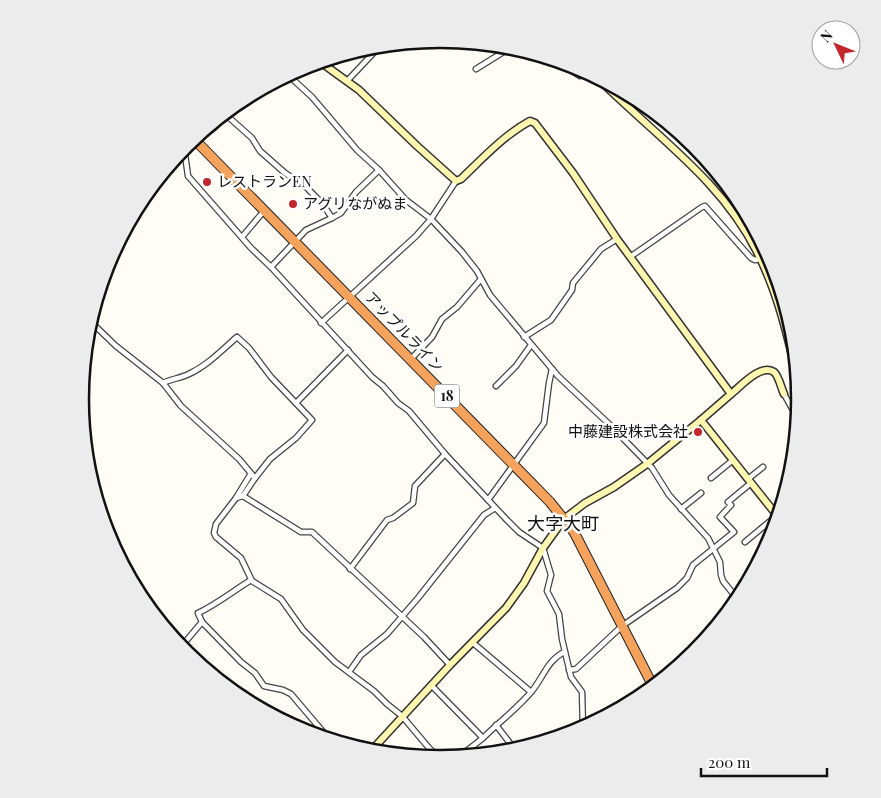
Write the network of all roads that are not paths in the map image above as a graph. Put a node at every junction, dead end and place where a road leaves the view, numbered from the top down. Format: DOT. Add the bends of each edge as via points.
graph roads {
  1 [pos="502,53"];
  2 [pos="373,54"];
  3 [pos="326,67"];
  4 [pos="476,69"];
  5 [pos="294,80"];
  6 [pos="347,81"];
  7 [pos="613,93"];
  8 [pos="230,118"];
  9 [pos="199,144"];
  10 [pos="185,157"];
  11 [pos="379,170"];
  12 [pos="456,181"];
  13 [pos="264,211"];
  14 [pos="332,218"];
  15 [pos="431,219"];
  16 [pos="242,237"];
  17 [pos="617,239"];
  18 [pos="296,242"];
  19 [pos="630,257"];
  20 [pos="760,259"];
  21 [pos="271,267"];
  22 [pos="481,279"];
  23 [pos="776,295"];
  24 [pos="349,296"];
  25 [pos="321,323"];
  26 [pos="97,327"];
  27 [pos="524,336"];
  28 [pos="531,345"];
  29 [pos="348,350"];
  30 [pos="411,360"];
  31 [pos="552,369"];
  32 [pos="163,383"];
  33 [pos="496,386"];
  34 [pos="731,394"];
  35 [pos="784,394"];
  36 [pos="296,403"];
  37 [pos="792,408"];
  38 [pos="701,420"];
  39 [pos="445,454"];
  40 [pos="733,460"];
  41 [pos="515,464"];
  42 [pos="647,464"];
  43 [pos="764,467"];
  44 [pos="252,476"];
  45 [pos="711,478"];
  46 [pos="750,481"];
  47 [pos="701,494"];
  48 [pos="243,496"];
  49 [pos="236,498"];
  50 [pos="488,500"];
  51 [pos="495,508"];
  52 [pos="681,509"];
  53 [pos="774,509"];
  54 [pos="564,519"];
  55 [pos="769,523"];
  56 [pos="746,542"];
  57 [pos="543,548"];
  58 [pos="714,549"];
  59 [pos="350,569"];
  60 [pos="251,580"];
  61 [pos="734,593"];
  62 [pos="402,618"];
  63 [pos="202,622"];
  64 [pos="622,626"];
  65 [pos="186,641"];
  66 [pos="472,642"];
  67 [pos="564,652"];
  68 [pos="450,665"];
  69 [pos="569,670"];
  70 [pos="349,672"];
  71 [pos="650,681"];
  72 [pos="431,685"];
  73 [pos="531,692"];
  74 [pos="402,716"];
  75 [pos="583,720"];
  76 [pos="496,725"];
  77 [pos="321,729"];
  78 [pos="483,738"];
  79 [pos="510,744"];
  80 [pos="377,745"];
  81 [pos="469,749"];
  82 [pos="431,750"];
  1 -- 4 [label="street"];
  2 -- 6 [label="street"];
  3 -- 6 [label="street"];
  5 -- 11 [label="street"];
  6 -- 12 [label="street"];
  7 -- 20 [label="street" via="704,178 728,206"];
  8 -- 14 [label="street" via="252,138 260,151 305,186"];
  9 -- 13 [label="highway, アップルライン / 18"];
  10 -- 16 [label="street" via="188,176"];
  11 -- 14 [label="street" via="356,192 341,213"];
  11 -- 15 [label="street" via="406,200"];
  12 -- 15 [label="street"];
  12 -- 17 [label="street" via="461,180 521,125 530,121 535,123 573,173"];
  13 -- 16 [label="street"];
  13 -- 18 [label="highway, アップルライン / 18"];
  14 -- 18 [label="street" via="306,230"];
  15 -- 22 [label="street" via="462,252"];
  15 -- 24 [label="street"];
  16 -- 21 [label="street"];
  17 -- 19 [label="street"];
  17 -- 27 [label="street" via="601,249 572,283 572,290 551,320"];
  18 -- 21 [label="street"];
  18 -- 24 [label="highway, アップルライン / 18"];
  19 -- 20 [label="street" via="704,206 751,258"];
  19 -- 34 [label="street"];
  20 -- 23 [label="street"];
  21 -- 25 [label="street"];
  22 -- 27 [label="street"];
  22 -- 30 [label="street" via="442,319 432,337"];
  24 -- 25 [label="street"];
  24 -- 30 [label="highway, アップルライン / 18"];
  25 -- 29 [label="street"];
  26 -- 32 [label="street"];
  27 -- 28 [label="street"];
  28 -- 31 [label="street"];
  28 -- 33 [label="street"];
  29 -- 36 [label="street"];
  29 -- 39 [label="street" via="409,411"];
  30 -- 41 [label="highway, アップルライン / 18"];
  31 -- 41 [label="street" via="544,423"];
  31 -- 42 [label="street"];
  32 -- 36 [label="street" via="199,368 237,337"];
  32 -- 44 [label="street" via="181,406 239,459"];
  34 -- 35 [label="street" via="763,370 776,374"];
  34 -- 38 [label="street"];
  35 -- 37 [label="street"];
  36 -- 44 [label="street" via="312,420"];
  38 -- 40 [label="street"];
  38 -- 42 [label="street"];
  39 -- 50 [label="street"];
  39 -- 59 [label="street" via="415,486 413,503 387,520"];
  40 -- 45 [label="street"];
  40 -- 46 [label="street"];
  41 -- 50 [label="street"];
  41 -- 54 [label="highway, アップルライン / 18"];
  42 -- 52 [label="street"];
  42 -- 54 [label="street"];
  43 -- 46 [label="street"];
  44 -- 48 [label="street"];
  44 -- 49 [label="street"];
  46 -- 53 [label="street"];
  46 -- 58 [label="street" via="728,502 731,505 720,517 734,532"];
  47 -- 52 [label="street"];
  48 -- 49 [label="street"];
  48 -- 59 [label="street" via="301,532 312,532"];
  49 -- 60 [label="street" via="216,524 214,533 242,558"];
  50 -- 51 [label="street"];
  51 -- 57 [label="street" via="519,532"];
  51 -- 62 [label="street" via="484,515"];
  52 -- 58 [label="street"];
  54 -- 57 [label="street"];
  54 -- 64 [label="highway, アップルライン / 18" via="574,532"];
  55 -- 56 [label="street"];
  57 -- 66 [label="street" via="506,608"];
  57 -- 67 [label="street" via="550,575 547,591 560,614"];
  58 -- 61 [label="street" via="723,580"];
  58 -- 64 [label="street" via="693,565 688,578 677,588"];
  59 -- 62 [label="street"];
  60 -- 63 [label="street" via="198,613"];
  60 -- 70 [label="street" via="281,599 320,648"];
  62 -- 68 [label="street"];
  62 -- 70 [label="street" via="361,655"];
  63 -- 65 [label="street"];
  63 -- 77 [label="street" via="255,673 264,686 290,694"];
  64 -- 69 [label="street" via="576,669"];
  64 -- 71 [label="highway, アップルライン / 18"];
  66 -- 68 [label="street"];
  66 -- 73 [label="street"];
  67 -- 69 [label="street"];
  67 -- 73 [label="street" via="546,667"];
  68 -- 72 [label="street"];
  69 -- 75 [label="street" via="582,692"];
  70 -- 74 [label="street"];
  72 -- 74 [label="street"];
  72 -- 78 [label="street"];
  73 -- 76 [label="street"];
  74 -- 80 [label="street"];
  74 -- 82 [label="street"];
  76 -- 78 [label="street"];
  76 -- 79 [label="street"];
  78 -- 81 [label="street"];
}
